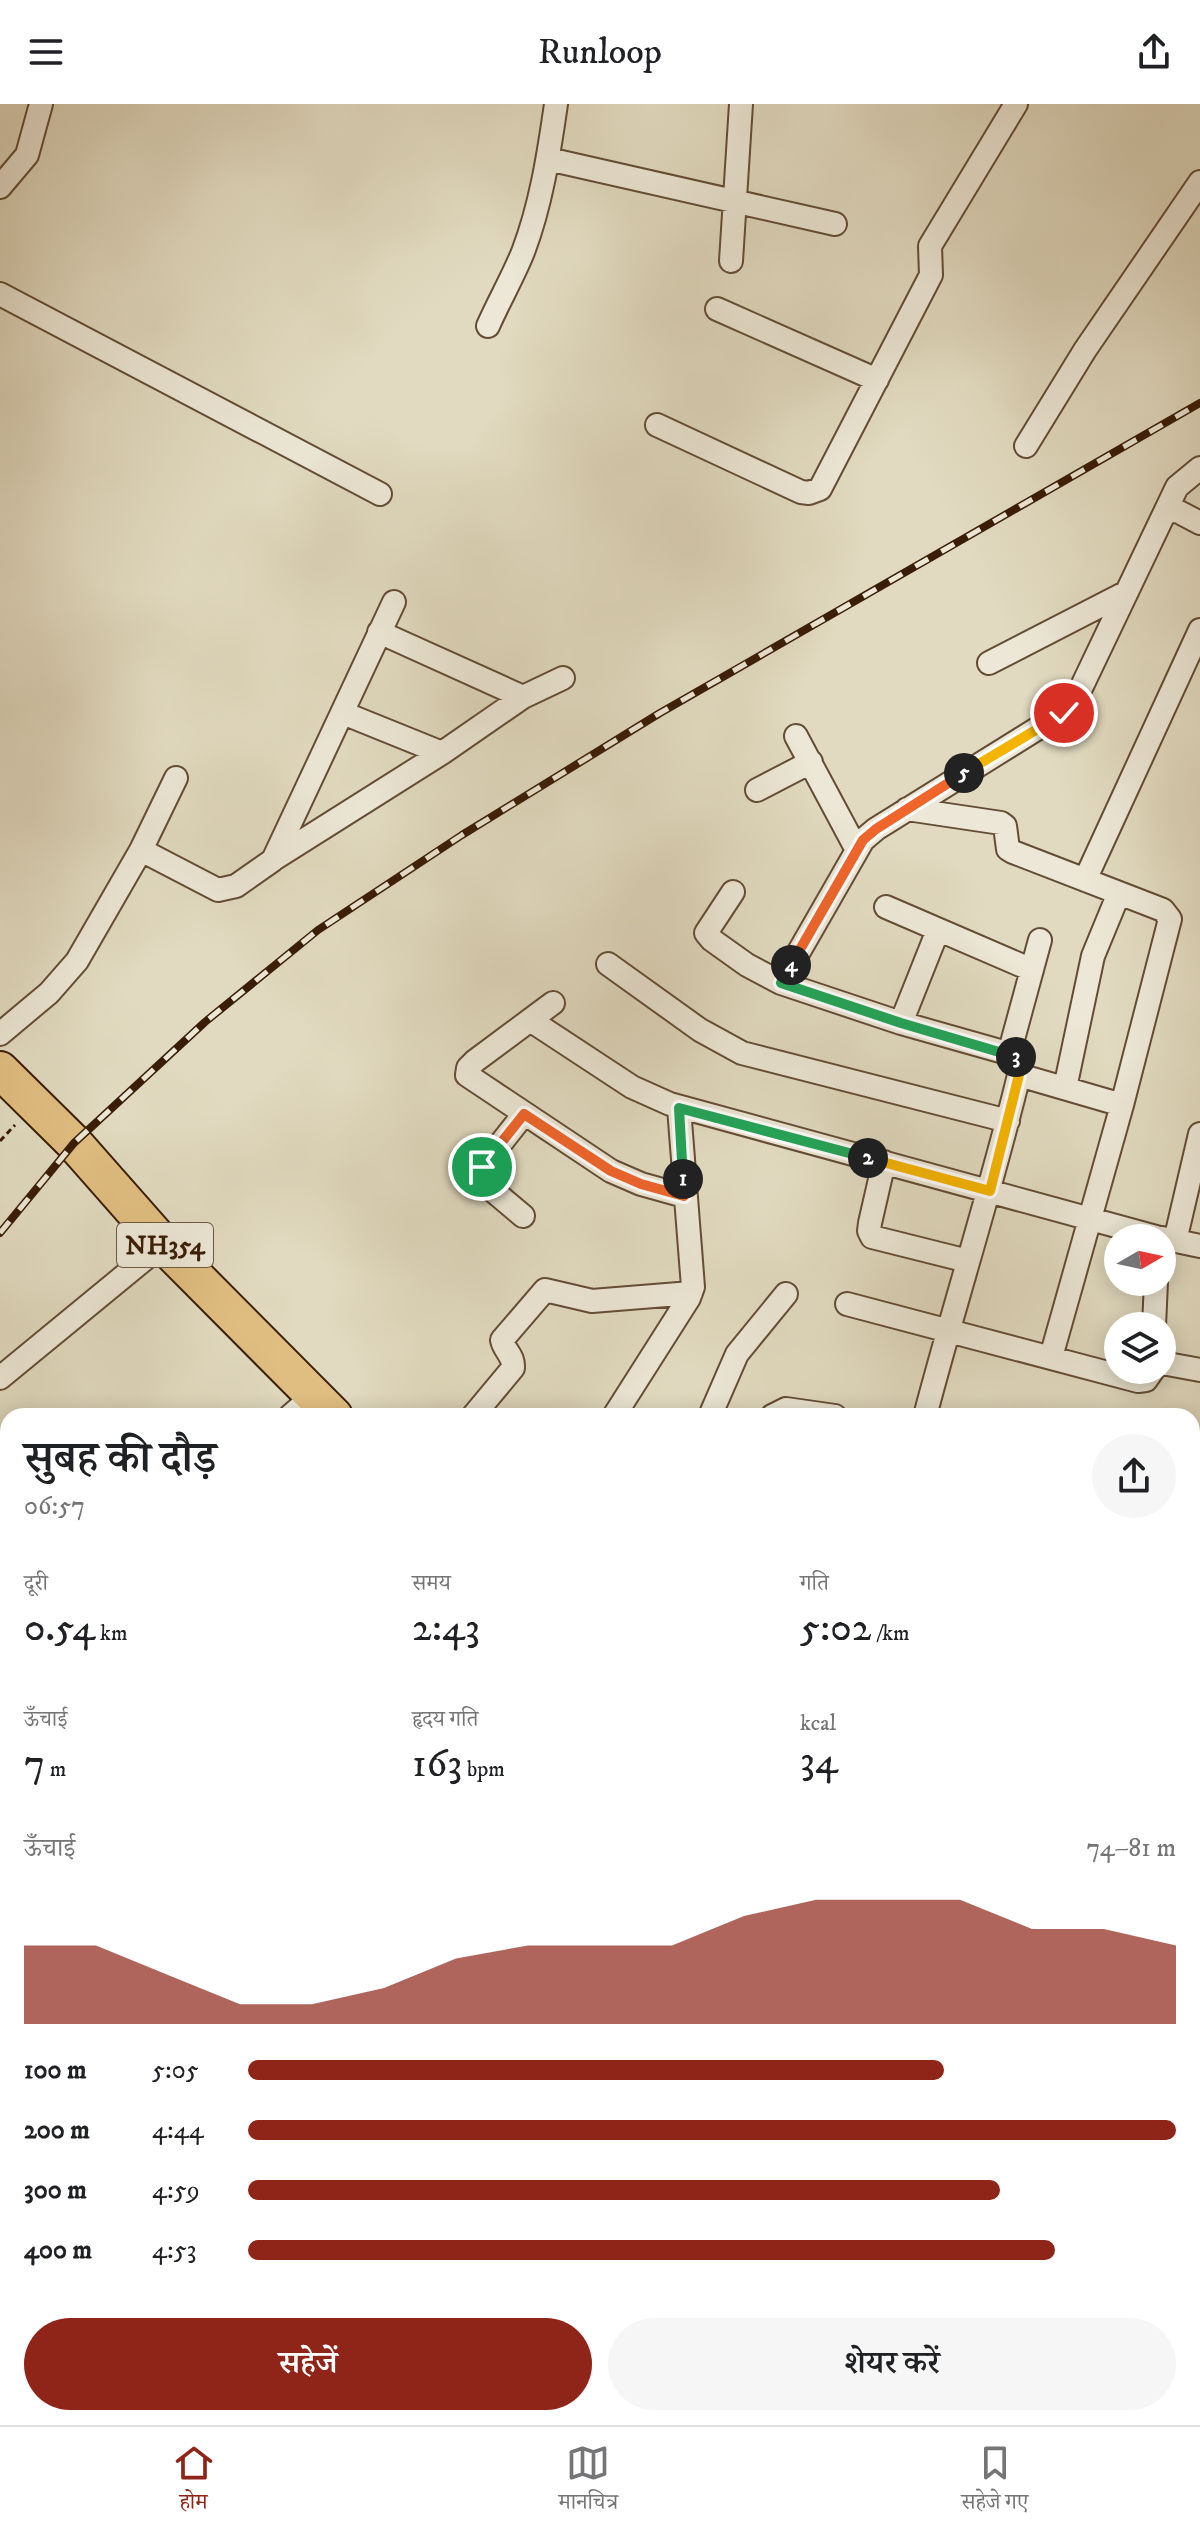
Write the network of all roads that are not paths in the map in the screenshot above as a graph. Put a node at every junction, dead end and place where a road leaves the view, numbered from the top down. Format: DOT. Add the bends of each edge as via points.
graph roads {
  1 [pos="41,104"];
  2 [pos="556,104"];
  3 [pos="741,104"];
  4 [pos="1016,104"];
  5 [pos="548,159"];
  6 [pos="1200,182"];
  7 [pos="0,187"];
  8 [pos="735,201"];
  9 [pos="835,224"];
  10 [pos="731,261"];
  11 [pos="0,294"];
  12 [pos="717,309"];
  13 [pos="488,326"];
  14 [pos="877,380"];
  15 [pos="657,425"];
  16 [pos="1026,446"];
  17 [pos="1200,468"];
  18 [pos="380,494"];
  19 [pos="1166,510"];
  20 [pos="1200,523"];
  21 [pos="1127,592"];
  22 [pos="394,602"];
  23 [pos="1200,630"];
  24 [pos="379,632"];
  25 [pos="989,663"];
  26 [pos="563,678"];
  27 [pos="523,697"];
  28 [pos="343,713"];
  29 [pos="796,736"];
  30 [pos="442,753"];
  31 [pos="811,762"];
  32 [pos="176,778"];
  33 [pos="757,790"];
  34 [pos="907,809"];
  35 [pos="141,850"];
  36 [pos="857,850"];
  37 [pos="273,860"];
  38 [pos="1085,880"];
  39 [pos="733,892"];
  40 [pos="1119,893"];
  41 [pos="886,907"];
  42 [pos="938,930"];
  43 [pos="1040,940"];
  44 [pos="608,964"];
  45 [pos="1032,970"];
  46 [pos="781,983"];
  47 [pos="553,1003"];
  48 [pos="530,1020"];
  49 [pos="901,1023"];
  50 [pos="0,1034"];
  51 [pos="1009,1054"];
  52 [pos="0,1070"];
  53 [pos="1019,1075"];
  54 [pos="1065,1088"];
  55 [pos="1122,1105"];
  56 [pos="679,1108"];
  57 [pos="524,1114"];
  58 [pos="1008,1121"];
  59 [pos="1200,1134"];
  60 [pos="884,1162"];
  61 [pos="990,1191"];
  62 [pos="684,1196"];
  63 [pos="523,1216"];
  64 [pos="1089,1221"];
  65 [pos="1167,1224"];
  66 [pos="1104,1225"];
  67 [pos="1176,1242"];
  68 [pos="163,1244"];
  69 [pos="1200,1246"];
  70 [pos="968,1261"];
  71 [pos="691,1293"];
  72 [pos="786,1294"];
  73 [pos="847,1304"];
  74 [pos="948,1330"];
  75 [pos="1051,1357"];
  76 [pos="1176,1366"];
  77 [pos="1200,1370"];
  78 [pos="1104,1372"];
  79 [pos="0,1378"];
  80 [pos="311,1408"];
  81 [pos="480,1408"];
  82 [pos="619,1408"];
  83 [pos="713,1408"];
  84 [pos="927,1408"];
  1 -- 7 [label="street" via="27,155"];
  2 -- 5 [label="street"];
  3 -- 8 [label="street"];
  4 -- 14 [label="street" via="930,246 931,275"];
  5 -- 8 [label="street"];
  5 -- 13 [label="street" via="523,253"];
  6 -- 16 [label="street"];
  8 -- 9 [label="street"];
  8 -- 10 [label="street"];
  11 -- 18 [label="street"];
  12 -- 14 [label="street"];
  14 -- 15 [label="street" via="820,489 809,493"];
  17 -- 19 [label="street" via="1177,487"];
  19 -- 20 [label="street"];
  19 -- 21 [label="street"];
  21 -- 25 [label="street"];
  21 -- 34 [label="street" via="1072,707"];
  22 -- 24 [label="street"];
  23 -- 38 [label="street"];
  24 -- 27 [label="street"];
  24 -- 28 [label="street"];
  26 -- 27 [label="street"];
  27 -- 30 [label="street"];
  28 -- 30 [label="street"];
  28 -- 37 [label="street"];
  29 -- 31 [label="street"];
  30 -- 37 [label="street"];
  31 -- 33 [label="street"];
  31 -- 36 [label="street"];
  32 -- 35 [label="street"];
  34 -- 36 [label="street" via="876,829"];
  34 -- 38 [label="street" via="1001,823 1008,849"];
  35 -- 37 [label="street" via="218,890 236,886"];
  35 -- 50 [label="street" via="77,961"];
  36 -- 46 [label="street"];
  38 -- 40 [label="street"];
  39 -- 46 [label="street" via="706,933"];
  40 -- 54 [label="street" via="1093,956"];
  40 -- 55 [label="street" via="1163,910 1170,919"];
  41 -- 42 [label="street"];
  42 -- 45 [label="street"];
  42 -- 49 [label="street"];
  43 -- 45 [label="street"];
  44 -- 58 [label="street" via="700,1030 742,1053"];
  45 -- 51 [label="street"];
  46 -- 49 [label="street"];
  47 -- 48 [label="street"];
  48 -- 56 [label="street" via="632,1087"];
  48 -- 57 [label="street" via="475,1061 467,1075"];
  49 -- 51 [label="street"];
  51 -- 53 [label="street" via="1019,1060"];
  52 -- 68 [label="highway, NH354" via="74,1143"];
  53 -- 54 [label="street"];
  53 -- 58 [label="street"];
  54 -- 55 [label="street"];
  55 -- 64 [label="street"];
  56 -- 60 [label="street"];
  56 -- 62 [label="street"];
  57 -- 62 [label="street" via="611,1171"];
  57 -- 63 [label="street" via="478,1178"];
  58 -- 61 [label="street"];
  59 -- 65 [label="street"];
  60 -- 61 [label="street"];
  60 -- 70 [label="street" via="870,1223 872,1237"];
  61 -- 64 [label="street"];
  61 -- 70 [label="street"];
  62 -- 71 [label="street"];
  64 -- 66 [label="street"];
  64 -- 75 [label="street"];
  67 -- 69 [label="street"];
  68 -- 79 [label="street"];
  68 -- 80 [label="highway, NH354"];
  70 -- 74 [label="street"];
  71 -- 81 [label="street" via="592,1301 545,1290 502,1340 513,1368"];
  71 -- 82 [label="street"];
  72 -- 83 [label="street" via="737,1354"];
  73 -- 74 [label="street"];
  74 -- 75 [label="street"];
  74 -- 84 [label="street"];
  75 -- 78 [label="street"];
  76 -- 77 [label="street"];
}
